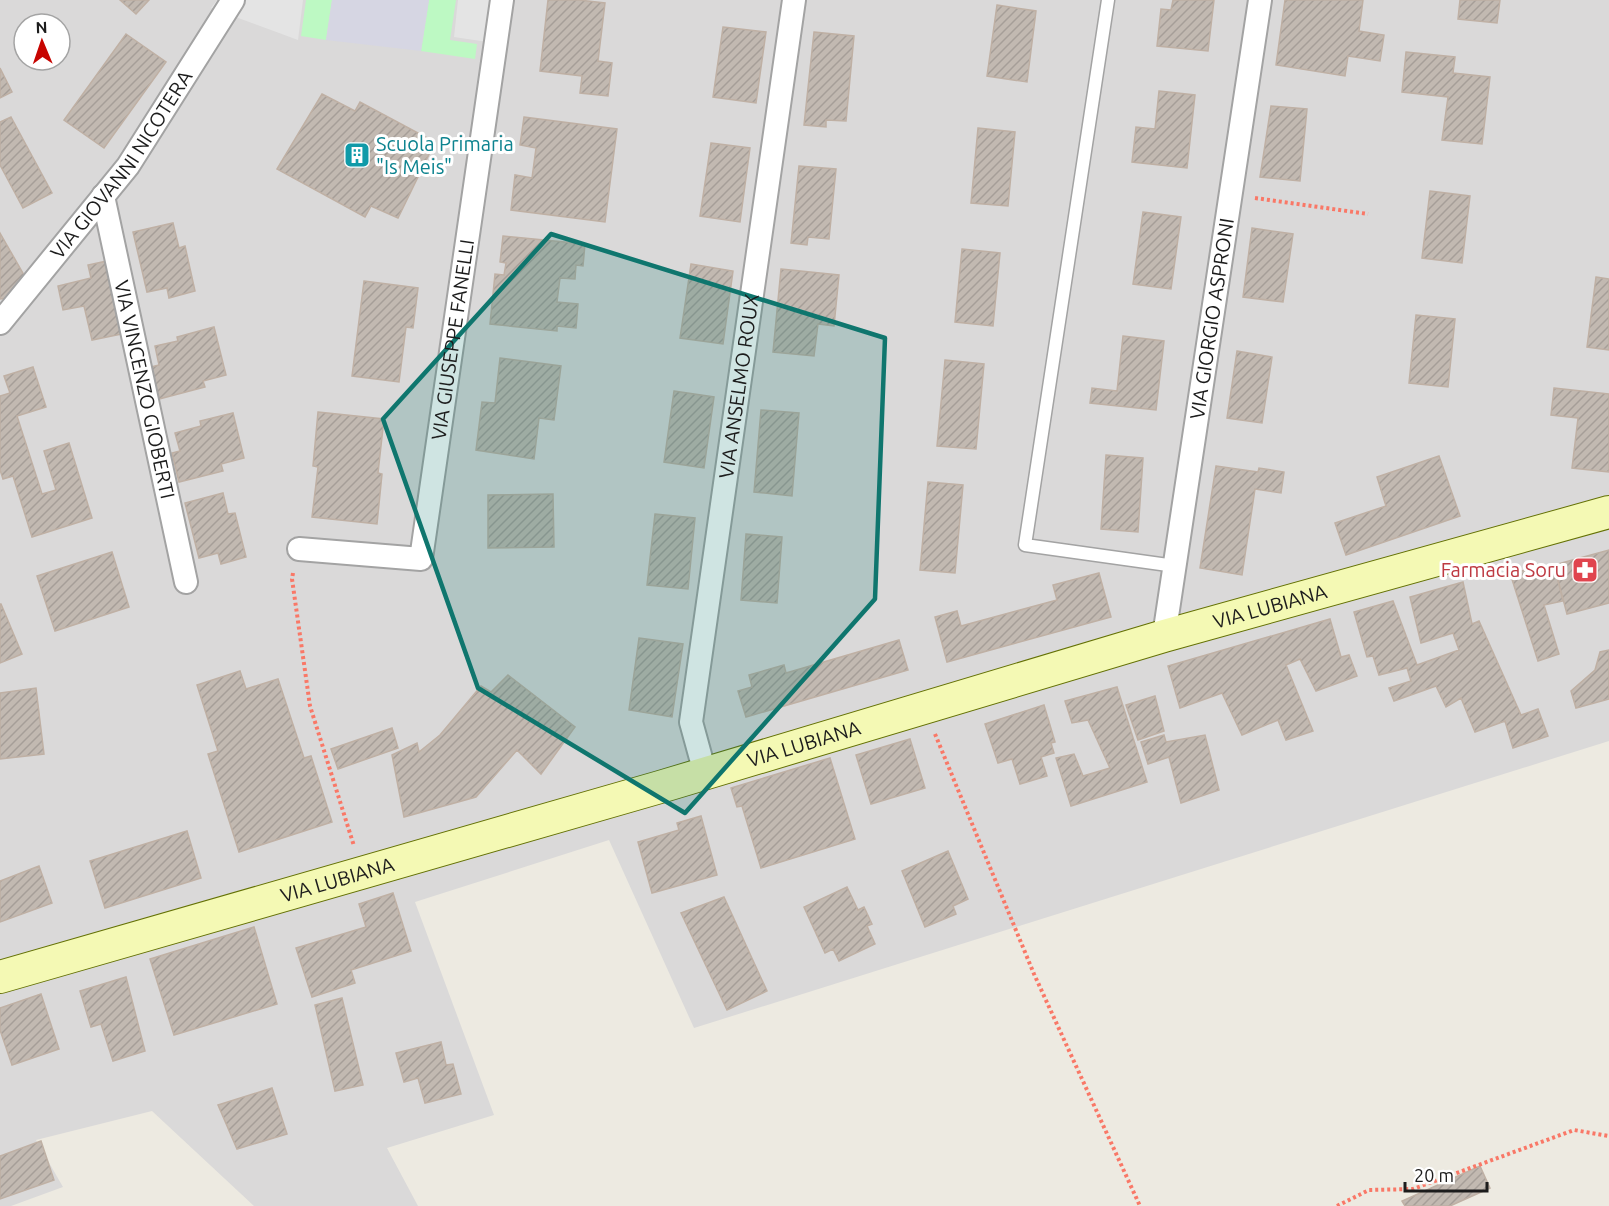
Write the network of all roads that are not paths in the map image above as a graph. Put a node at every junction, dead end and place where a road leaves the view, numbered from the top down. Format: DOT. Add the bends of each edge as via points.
graph roads {
  1 [pos="233,0"];
  2 [pos="502,0"];
  3 [pos="794,0"];
  4 [pos="1108,0"];
  5 [pos="1260,0"];
  6 [pos="103,196"];
  7 [pos="0,323"];
  8 [pos="1609,512"];
  9 [pos="299,549"];
  10 [pos="1175,566"];
  11 [pos="186,582"];
  12 [pos="1164,636"];
  13 [pos="705,774"];
  14 [pos="0,977"];
  1 -- 6 [label="street, VIA GIOVANNI NICOTERA" via="128,166"];
  2 -- 9 [label="street, VIA GIUSEPPE FANELLI" via="421,559"];
  3 -- 13 [label="street, VIA ANSELMO ROUX" via="691,722"];
  4 -- 10 [label="lane" via="1026,545"];
  5 -- 10 [label="street, VIA GIORGIO ASPRONI"];
  6 -- 7 [label="street, VIA GIOVANNI NICOTERA"];
  6 -- 11 [label="street, VIA VINCENZO GIOBERTI"];
  8 -- 12 [label="street, VIA LUBIANA"];
  10 -- 12 [label="street, VIA GIORGIO ASPRONI"];
  12 -- 13 [label="street, VIA LUBIANA"];
  13 -- 14 [label="street, VIA LUBIANA"];
}
